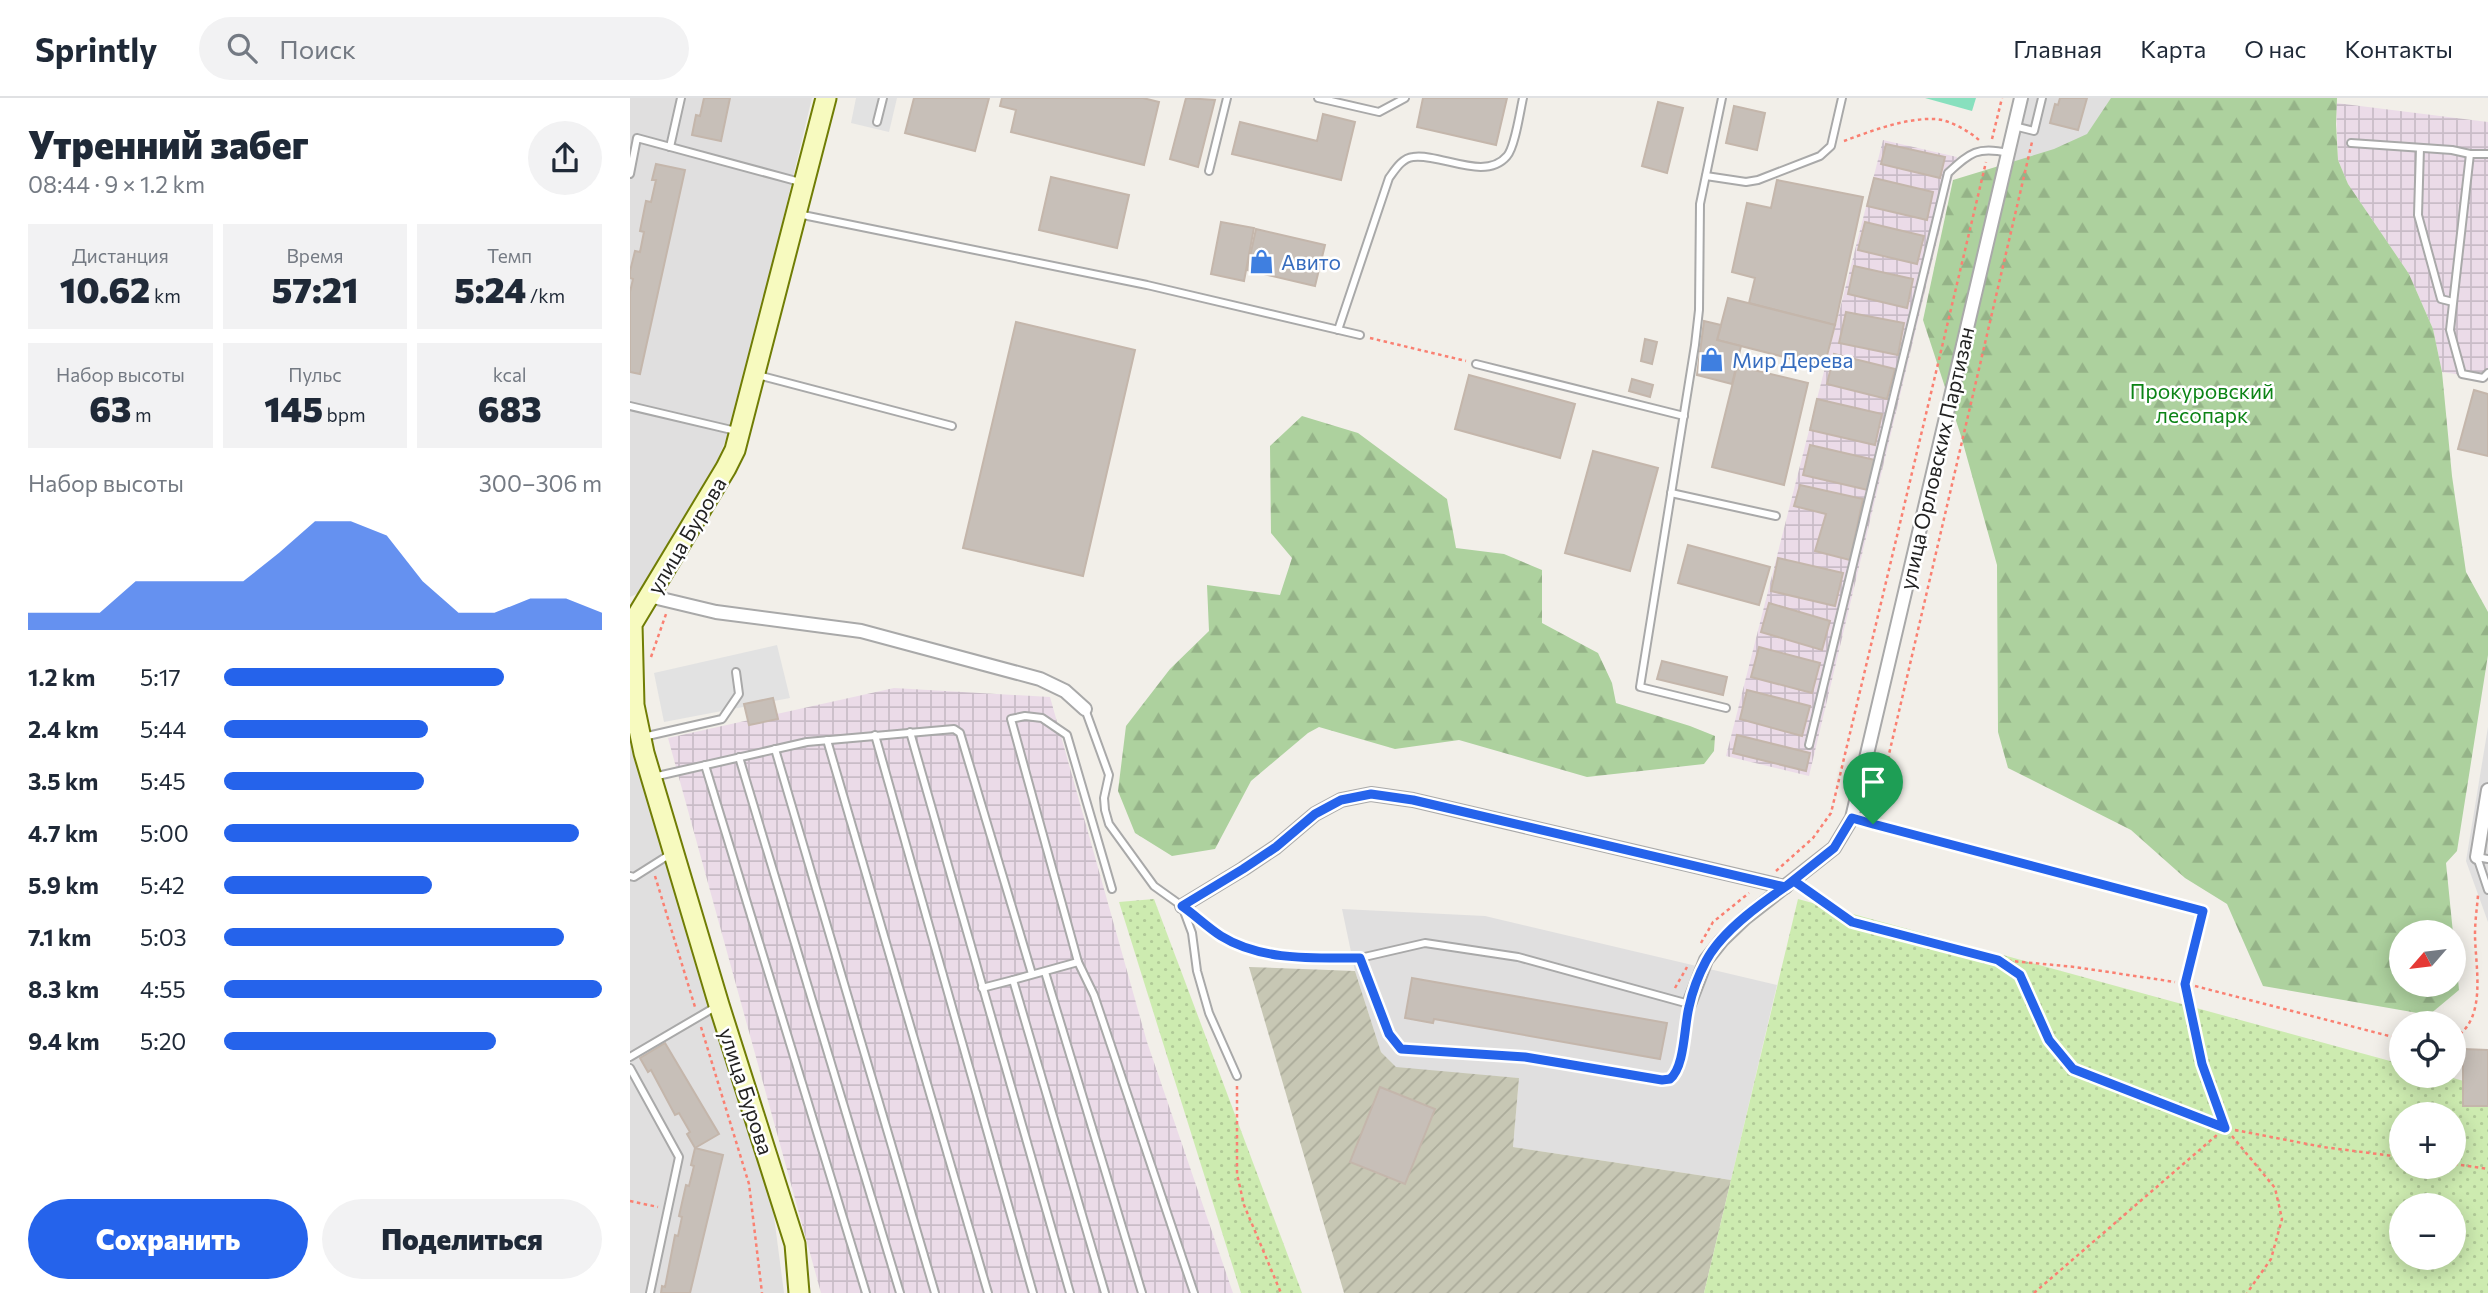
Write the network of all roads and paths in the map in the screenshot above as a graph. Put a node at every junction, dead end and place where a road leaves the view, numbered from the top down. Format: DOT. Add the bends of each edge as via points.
graph roads {
  1 [pos="681,98"];
  2 [pos="826,98"];
  3 [pos="883,98"];
  4 [pos="1227,98"];
  5 [pos="1318,98"];
  6 [pos="1405,98"];
  7 [pos="1523,98"];
  8 [pos="1722,98"];
  9 [pos="1842,98"];
  10 [pos="2003,98"];
  11 [pos="2021,98"];
  12 [pos="2042,98"];
  13 [pos="877,122"];
  14 [pos="2014,126"];
  15 [pos="2034,131"];
  16 [pos="2351,143"];
  17 [pos="1831,146"];
  18 [pos="670,147"];
  19 [pos="2420,148"];
  20 [pos="1989,149"];
  21 [pos="2008,153"];
  22 [pos="2470,154"];
  23 [pos="2488,154"];
  24 [pos="1209,171"];
  25 [pos="630,174"];
  26 [pos="1706,176"];
  27 [pos="804,183"];
  28 [pos="797,214"];
  29 [pos="2453,302"];
  30 [pos="1338,330"];
  31 [pos="1360,335"];
  32 [pos="1476,364"];
  33 [pos="2488,373"];
  34 [pos="756,375"];
  35 [pos="630,407"];
  36 [pos="1685,416"];
  37 [pos="951,426"];
  38 [pos="741,432"];
  39 [pos="1671,493"];
  40 [pos="1776,516"];
  41 [pos="649,596"];
  42 [pos="670,601"];
  43 [pos="631,624"];
  44 [pos="651,664"];
  45 [pos="736,673"];
  46 [pos="632,704"];
  47 [pos="1726,708"];
  48 [pos="1085,709"];
  49 [pos="910,732"];
  50 [pos="875,735"];
  51 [pos="641,737"];
  52 [pos="827,740"];
  53 [pos="1809,745"];
  54 [pos="775,749"];
  55 [pos="739,757"];
  56 [pos="705,765"];
  57 [pos="652,777"];
  58 [pos="2488,790"];
  59 [pos="1852,818"];
  60 [pos="1873,824"];
  61 [pos="674,852"];
  62 [pos="2482,858"];
  63 [pos="652,866"];
  64 [pos="630,876"];
  65 [pos="1763,882"];
  66 [pos="1790,884"];
  67 [pos="1112,889"];
  68 [pos="2488,890"];
  69 [pos="2478,895"];
  70 [pos="1182,906"];
  71 [pos="1700,944"];
  72 [pos="1360,958"];
  73 [pos="1998,960"];
  74 [pos="1078,962"];
  75 [pos="1688,966"];
  76 [pos="1045,972"];
  77 [pos="1032,974"];
  78 [pos="1013,980"];
  79 [pos="2185,984"];
  80 [pos="982,988"];
  81 [pos="1669,999"];
  82 [pos="1689,1004"];
  83 [pos="719,1005"];
  84 [pos="698,1017"];
  85 [pos="2466,1026"];
  86 [pos="2389,1036"];
  87 [pos="630,1057"];
  88 [pos="630,1068"];
  89 [pos="1237,1076"];
  90 [pos="2225,1128"];
  91 [pos="2389,1155"];
  92 [pos="2466,1166"];
  93 [pos="2488,1169"];
  94 [pos="630,1201"];
  95 [pos="668,1209"];
  96 [pos="650,1293"];
  97 [pos="762,1293"];
  98 [pos="799,1293"];
  99 [pos="866,1293"];
  100 [pos="900,1293"];
  101 [pos="935,1293"];
  102 [pos="988,1293"];
  103 [pos="1033,1293"];
  104 [pos="1070,1293"];
  105 [pos="1105,1293"];
  106 [pos="1142,1293"];
  107 [pos="1194,1293"];
  108 [pos="1281,1293"];
  109 [pos="2034,1293"];
  110 [pos="2247,1293"];
  1 -- 18 [label="lane"];
  2 -- 27 [label="main road, улица Бурова"];
  3 -- 13 [label="lane"];
  4 -- 24 [label="lane"];
  5 -- 6 [label="lane" via="1379,112"];
  7 -- 30 [label="lane" via="1510,154 1496,166 1412,156 1400,163 1389,178"];
  8 -- 26 [label="lane"];
  9 -- 17 [label="lane"];
  10 -- 20 [label="path"];
  11 -- 14 [label="street, улица Орловских Партизан"];
  12 -- 15 [label="lane"];
  14 -- 15 [label="lane"];
  14 -- 21 [label="street, улица Орловских Партизан"];
  15 -- 60 [label="path"];
  16 -- 19 [label="lane"];
  17 -- 20 [label="path" via="1884,126 1936,118 1971,133"];
  17 -- 26 [label="lane" via="1820,156 1758,180"];
  18 -- 25 [label="lane" via="637,138"];
  18 -- 27 [label="lane"];
  19 -- 22 [label="lane"];
  19 -- 29 [label="lane" via="2418,215 2441,299"];
  20 -- 21 [label="lane"];
  20 -- 53 [label="lane" via="1965,157 1948,173"];
  20 -- 65 [label="path" via="1831,813 1814,838"];
  21 -- 59 [label="street, улица Орловских Партизан"];
  22 -- 23 [label="lane"];
  22 -- 29 [label="lane"];
  26 -- 36 [label="lane" via="1700,204 1699,310"];
  27 -- 28 [label="main road, улица Бурова"];
  28 -- 30 [label="lane" via="1147,285"];
  28 -- 34 [label="main road, улица Бурова"];
  29 -- 33 [label="lane" via="2450,330 2462,374 2483,378"];
  30 -- 31 [label="lane"];
  31 -- 32 [label="path"];
  32 -- 36 [label="lane"];
  34 -- 37 [label="lane"];
  34 -- 38 [label="main road, улица Бурова"];
  35 -- 38 [label="lane"];
  36 -- 39 [label="lane"];
  38 -- 41 [label="main road, улица Бурова" via="726,468"];
  39 -- 40 [label="lane"];
  39 -- 47 [label="lane" via="1640,687"];
  41 -- 42 [label="street"];
  41 -- 43 [label="main road, улица Бурова"];
  42 -- 44 [label="path"];
  42 -- 48 [label="street" via="716,612 874,634 1040,679 1065,691"];
  43 -- 46 [label="main road, улица Бурова"];
  45 -- 51 [label="lane" via="739,694 722,719"];
  46 -- 51 [label="main road, улица Бурова"];
  48 -- 70 [label="lane" via="1109,775 1104,798 1109,824 1154,886"];
  49 -- 50 [label="lane"];
  49 -- 77 [label="lane" via="954,729 960,733"];
  49 -- 80 [label="lane"];
  50 -- 52 [label="lane"];
  50 -- 103 [label="lane"];
  51 -- 57 [label="main road, улица Бурова"];
  52 -- 54 [label="lane"];
  52 -- 102 [label="lane"];
  54 -- 55 [label="lane"];
  54 -- 101 [label="lane"];
  55 -- 56 [label="lane"];
  55 -- 100 [label="lane"];
  56 -- 57 [label="lane"];
  56 -- 99 [label="lane"];
  57 -- 61 [label="main road, улица Бурова"];
  58 -- 62 [label="street"];
  59 -- 60 [label="lane"];
  59 -- 66 [label="street, улица Орловских Партизан" via="1834,848"];
  60 -- 79 [label="lane" via="2203,911"];
  61 -- 63 [label="lane"];
  61 -- 83 [label="main road, улица Бурова"];
  62 -- 68 [label="lane"];
  63 -- 64 [label="lane"];
  63 -- 84 [label="path"];
  65 -- 66 [label="street"];
  65 -- 70 [label="street" via="1371,794 1341,800 1315,814 1276,847"];
  65 -- 71 [label="path" via="1713,922"];
  66 -- 73 [label="path" via="1852,922"];
  66 -- 82 [label="street, улица Орловских Партизан" via="1722,940 1706,960"];
  67 -- 74 [label="lane" via="1067,735 1042,718 1012,719"];
  69 -- 85 [label="path" via="2477,992"];
  70 -- 72 [label="lane" via="1222,937 1257,951"];
  70 -- 89 [label="lane" via="1209,1013"];
  72 -- 81 [label="lane" via="1425,943 1518,957"];
  72 -- 82 [label="lane" via="1389,1034 1395,1044 1409,1051 1525,1057 1670,1079 1678,1069"];
  73 -- 79 [label="path"];
  73 -- 90 [label="path" via="2020,975 2049,1040 2073,1069"];
  74 -- 76 [label="lane"];
  74 -- 107 [label="lane" via="1094,995"];
  75 -- 81 [label="path"];
  76 -- 77 [label="lane"];
  76 -- 106 [label="lane"];
  77 -- 78 [label="lane"];
  78 -- 80 [label="lane"];
  78 -- 105 [label="lane"];
  79 -- 86 [label="path"];
  79 -- 90 [label="lane" via="2202,1064"];
  80 -- 104 [label="lane"];
  81 -- 82 [label="lane"];
  83 -- 84 [label="lane"];
  83 -- 98 [label="main road, улица Бурова" via="795,1244"];
  84 -- 87 [label="lane"];
  84 -- 97 [label="path" via="749,1184"];
  88 -- 95 [label="lane" via="679,1157"];
  89 -- 108 [label="path" via="1237,1174 1244,1205"];
  90 -- 91 [label="path"];
  90 -- 109 [label="path"];
  90 -- 110 [label="path" via="2275,1188 2282,1219 2271,1259"];
  92 -- 93 [label="path"];
  94 -- 95 [label="path"];
  95 -- 96 [label="lane"];
}
